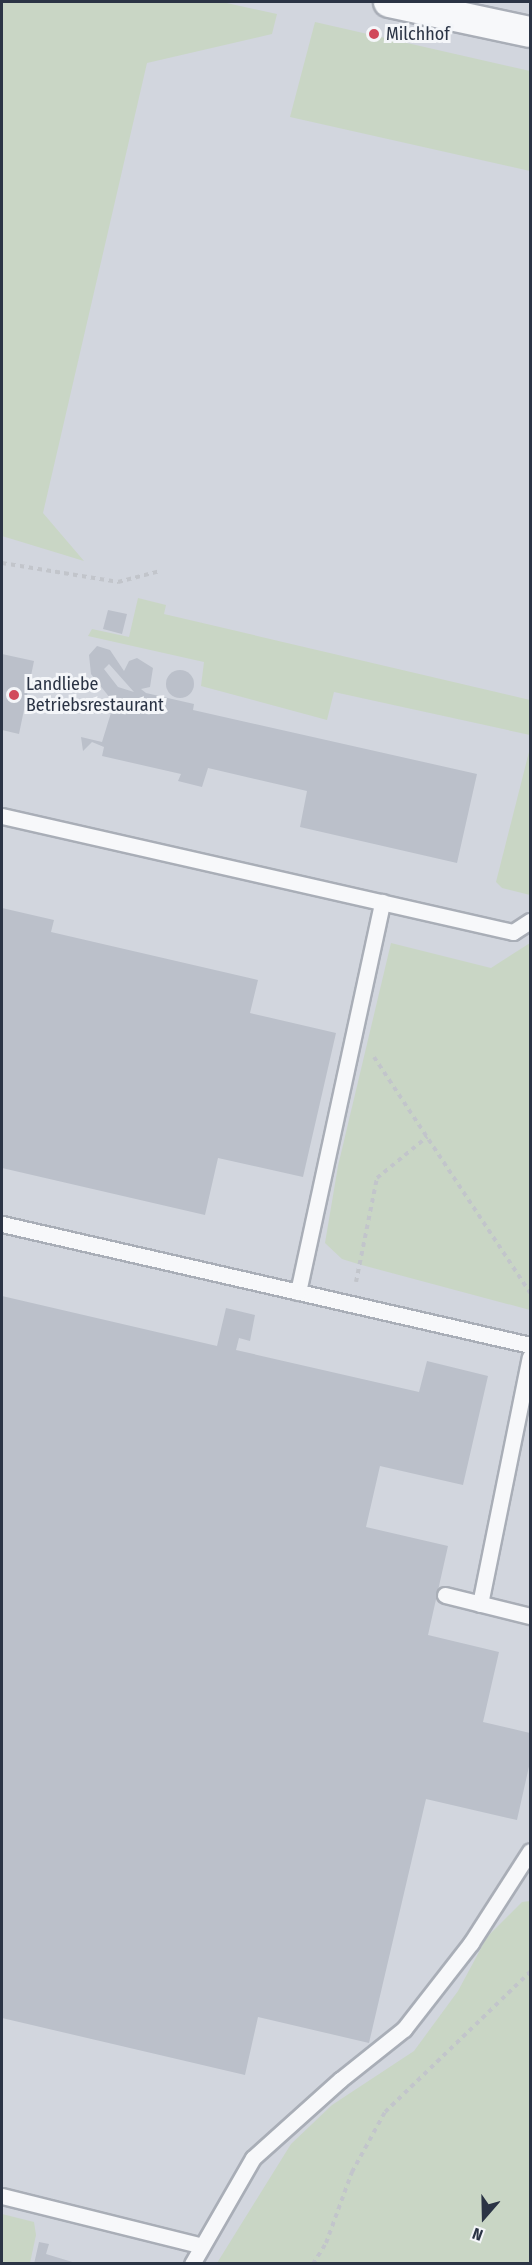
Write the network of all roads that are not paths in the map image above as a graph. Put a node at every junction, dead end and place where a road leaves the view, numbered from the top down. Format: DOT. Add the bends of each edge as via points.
graph roads {
  1 [pos="389,2"];
  2 [pos="531,32"];
  3 [pos="2,816"];
  4 [pos="382,902"];
  5 [pos="531,921"];
  6 [pos="2,1224"];
  7 [pos="298,1292"];
  8 [pos="531,1345"];
  9 [pos="531,1357"];
  10 [pos="445,1595"];
  11 [pos="480,1604"];
  12 [pos="531,1616"];
  13 [pos="531,1851"];
  14 [pos="531,1880"];
  15 [pos="514,1882"];
  16 [pos="2,2196"];
  17 [pos="202,2246"];
  18 [pos="192,2264"];
  1 -- 2 [label="street"];
  3 -- 4 [label="lane"];
  4 -- 5 [label="lane" via="513,932"];
  4 -- 7 [label="lane"];
  6 -- 7 [label="lane"];
  7 -- 8 [label="lane"];
  9 -- 11 [label="lane"];
  10 -- 11 [label="lane"];
  11 -- 12 [label="lane"];
  13 -- 15 [label="lane"];
  14 -- 15 [label="lane"];
  15 -- 17 [label="lane" via="405,2029 340,2080 253,2158"];
  16 -- 17 [label="lane"];
  17 -- 18 [label="lane"];
}
